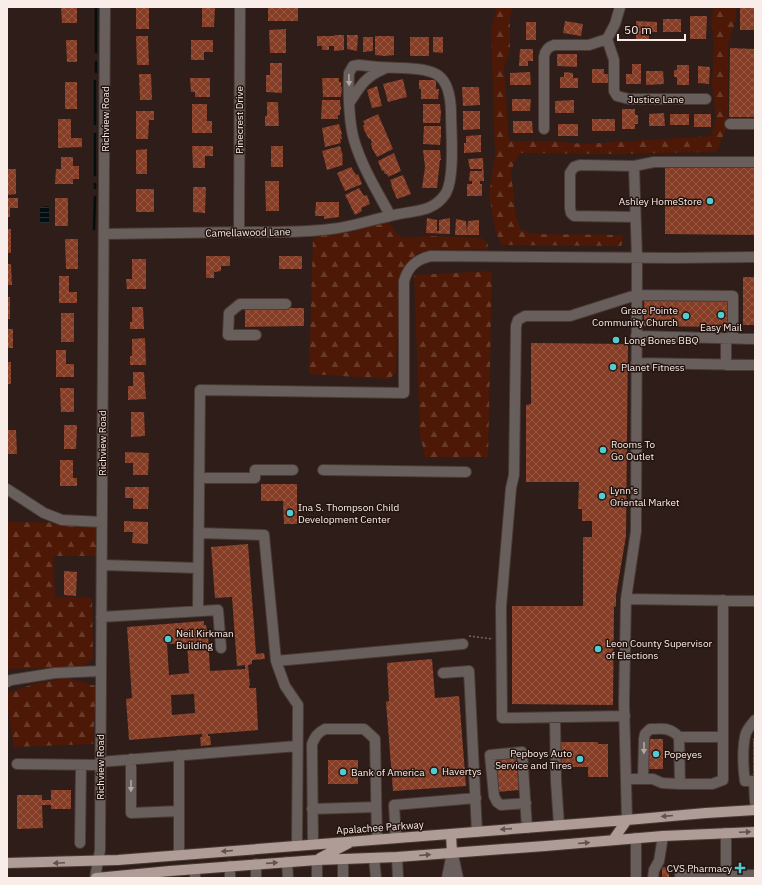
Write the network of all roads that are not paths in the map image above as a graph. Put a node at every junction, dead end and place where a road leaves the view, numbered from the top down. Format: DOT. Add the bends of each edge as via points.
graph roads {
  1 [pos="105,7"];
  2 [pos="240,7"];
  3 [pos="620,7"];
  4 [pos="607,39"];
  5 [pos="387,68"];
  6 [pos="706,99"];
  7 [pos="350,102"];
  8 [pos="730,124"];
  9 [pos="755,124"];
  10 [pos="544,129"];
  11 [pos="755,162"];
  12 [pos="634,166"];
  13 [pos="390,215"];
  14 [pos="636,217"];
  15 [pos="238,232"];
  16 [pos="104,234"];
  17 [pos="755,257"];
  18 [pos="637,258"];
  19 [pos="636,295"];
  20 [pos="286,304"];
  21 [pos="256,335"];
  22 [pos="636,336"];
  23 [pos="729,338"];
  24 [pos="755,339"];
  25 [pos="636,364"];
  26 [pos="726,365"];
  27 [pos="755,365"];
  28 [pos="293,470"];
  29 [pos="323,470"];
  30 [pos="466,472"];
  31 [pos="199,478"];
  32 [pos="7,489"];
  33 [pos="102,522"];
  34 [pos="198,533"];
  35 [pos="102,566"];
  36 [pos="198,568"];
  37 [pos="626,599"];
  38 [pos="723,600"];
  39 [pos="755,601"];
  40 [pos="198,611"];
  41 [pos="101,617"];
  42 [pos="463,640"];
  43 [pos="221,648"];
  44 [pos="276,661"];
  45 [pos="101,671"];
  46 [pos="443,673"];
  47 [pos="7,682"];
  48 [pos="625,716"];
  49 [pos="555,718"];
  50 [pos="755,720"];
  51 [pos="755,729"];
  52 [pos="679,737"];
  53 [pos="723,737"];
  54 [pos="297,746"];
  55 [pos="179,755"];
  56 [pos="131,759"];
  57 [pos="100,763"];
  58 [pos="17,764"];
  59 [pos="81,765"];
  60 [pos="626,779"];
  61 [pos="643,779"];
  62 [pos="752,781"];
  63 [pos="680,784"];
  64 [pos="476,798"];
  65 [pos="755,802"];
  66 [pos="526,803"];
  67 [pos="376,807"];
  68 [pos="312,808"];
  69 [pos="755,810"];
  70 [pos="179,811"];
  71 [pos="627,820"];
  72 [pos="558,825"];
  73 [pos="527,828"];
  74 [pos="477,832"];
  75 [pos="755,832"];
  76 [pos="726,833"];
  77 [pos="452,834"];
  78 [pos="663,836"];
  79 [pos="396,838"];
  80 [pos="636,838"];
  81 [pos="377,839"];
  82 [pos="613,840"];
  83 [pos="352,841"];
  84 [pos="80,843"];
  85 [pos="312,844"];
  86 [pos="297,845"];
  87 [pos="452,853"];
  88 [pos="179,855"];
  89 [pos="397,857"];
  90 [pos="374,858"];
  91 [pos="343,859"];
  92 [pos="317,860"];
  93 [pos="98,861"];
  94 [pos="288,862"];
  95 [pos="7,863"];
  96 [pos="256,864"];
  97 [pos="656,865"];
  98 [pos="230,866"];
  99 [pos="195,873"];
  100 [pos="170,874"];
  101 [pos="680,875"];
  102 [pos="755,875"];
  103 [pos="140,876"];
  104 [pos="726,876"];
  105 [pos="95,878"];
  106 [pos="230,878"];
  107 [pos="256,878"];
  108 [pos="288,878"];
  109 [pos="317,878"];
  110 [pos="343,878"];
  111 [pos="376,878"];
  112 [pos="398,878"];
  113 [pos="447,878"];
  114 [pos="458,878"];
  115 [pos="636,878"];
  116 [pos="653,878"];
  117 [pos="660,878"];
  1 -- 16 [label="street, Richview Road"];
  2 -- 15 [label="street, Pinecrest Drive"];
  3 -- 4 [label="street"];
  4 -- 6 [label="street, Justice Lane" via="614,60 614,91 618,96 629,99"];
  4 -- 10 [label="street" via="589,45 554,45 545,51"];
  5 -- 7 [label="street" via="372,74"];
  5 -- 7 [label="street, one-way" via="353,66 349,73"];
  5 -- 13 [label="street" via="432,71 447,86 451,108 451,172 446,192 439,202 428,209"];
  7 -- 13 [label="street" via="354,138 359,155"];
  8 -- 9 [label="street"];
  11 -- 12 [label="street" via="654,162"];
  12 -- 14 [label="street"];
  12 -- 14 [label="street" via="574,167 570,173 570,208 574,216 580,217"];
  13 -- 15 [label="street, Camellawood Lane" via="329,230"];
  14 -- 18 [label="street"];
  15 -- 16 [label="street, Camellawood Lane"];
  16 -- 33 [label="street, Richview Road"];
  17 -- 18 [label="street"];
  18 -- 19 [label="street"];
  18 -- 31 [label="street" via="431,256 416,262 410,268 404,282 404,393 200,390"];
  19 -- 22 [label="street"];
  19 -- 23 [label="street" via="733,296"];
  19 -- 49 [label="street" via="570,316 525,316 518,320 516,326 514,475 501,607 502,718"];
  20 -- 21 [label="street" via="240,304 229,313 228,335"];
  22 -- 23 [label="street"];
  22 -- 25 [label="street"];
  23 -- 24 [label="street"];
  23 -- 26 [label="street"];
  25 -- 26 [label="street"];
  25 -- 37 [label="street" via="636,531"];
  26 -- 27 [label="street"];
  28 -- 31 [label="street" via="255,470 255,478"];
  29 -- 30 [label="street"];
  31 -- 34 [label="street"];
  32 -- 33 [label="street" via="44,513 62,520"];
  33 -- 35 [label="street, Richview Road"];
  34 -- 36 [label="street"];
  34 -- 44 [label="street" via="264,535"];
  35 -- 36 [label="street"];
  35 -- 41 [label="street, Richview Road"];
  36 -- 40 [label="street"];
  37 -- 38 [label="street"];
  37 -- 48 [label="street"];
  38 -- 39 [label="street"];
  38 -- 53 [label="street"];
  40 -- 41 [label="street"];
  40 -- 43 [label="street" via="218,610"];
  41 -- 45 [label="street, Richview Road"];
  42 -- 44 [label="street"];
  44 -- 54 [label="street" via="285,686 298,705"];
  45 -- 47 [label="street" via="55,673"];
  45 -- 57 [label="street, Richview Road"];
  46 -- 64 [label="street" via="469,671"];
  48 -- 49 [label="street"];
  48 -- 60 [label="street"];
  49 -- 72 [label="street"];
  50 -- 62 [label="street" via="745,740 743,772 745,781"];
  51 -- 62 [label="street" via="748,742"];
  52 -- 53 [label="street"];
  52 -- 61 [label="street, one-way" via="669,729 650,730 645,734"];
  52 -- 63 [label="street"];
  53 -- 63 [label="street" via="723,780 712,784"];
  54 -- 55 [label="street"];
  54 -- 86 [label="street"];
  55 -- 56 [label="street"];
  55 -- 70 [label="street"];
  56 -- 57 [label="street"];
  56 -- 70 [label="street, one-way" via="131,813"];
  57 -- 59 [label="street"];
  57 -- 93 [label="street, Richview Road"];
  58 -- 59 [label="street"];
  59 -- 84 [label="street"];
  60 -- 61 [label="street"];
  60 -- 71 [label="street"];
  61 -- 63 [label="street"];
  62 -- 65 [label="street"];
  64 -- 74 [label="street"];
  64 -- 79 [label="street" via="394,804"];
  66 -- 66 [label="street" via="501,805 497,802 494,796 490,755 522,752"];
  66 -- 73 [label="street"];
  67 -- 68 [label="street"];
  67 -- 68 [label="street" via="375,739 364,729 325,729 315,736 312,744"];
  67 -- 81 [label="street"];
  68 -- 85 [label="street"];
  69 -- 71 [label="main road, Apalachee Parkway, one-way"];
  70 -- 88 [label="street"];
  71 -- 72 [label="main road, Apalachee Parkway"];
  71 -- 82 [label="main road"];
  72 -- 73 [label="main road, Apalachee Parkway"];
  73 -- 74 [label="main road, Apalachee Parkway, one-way"];
  74 -- 77 [label="main road, Apalachee Parkway"];
  76 -- 75 [label="main road, one-way"];
  76 -- 78 [label="main road"];
  76 -- 104 [label="street"];
  77 -- 79 [label="main road, Apalachee Parkway"];
  77 -- 87 [label="main road"];
  78 -- 80 [label="main road"];
  78 -- 97 [label="street"];
  79 -- 81 [label="main road, Apalachee Parkway"];
  80 -- 82 [label="main road"];
  80 -- 115 [label="street"];
  81 -- 83 [label="main road, Apalachee Parkway"];
  87 -- 82 [label="main road, one-way"];
  83 -- 85 [label="main road, Apalachee Parkway"];
  83 -- 92 [label="main road"];
  85 -- 86 [label="main road, Apalachee Parkway"];
  86 -- 88 [label="main road, Apalachee Parkway, one-way"];
  86 -- 92 [label="main road"];
  89 -- 87 [label="main road, one-way"];
  87 -- 113 [label="street"];
  87 -- 114 [label="street"];
  88 -- 93 [label="main road, Apalachee Parkway"];
  89 -- 90 [label="main road"];
  89 -- 112 [label="street"];
  90 -- 91 [label="main road"];
  90 -- 111 [label="street"];
  91 -- 92 [label="main road"];
  91 -- 110 [label="street"];
  92 -- 94 [label="main road"];
  92 -- 109 [label="street"];
  93 -- 95 [label="main road, Apalachee Parkway, one-way"];
  93 -- 105 [label="street, Richview Road"];
  96 -- 94 [label="main road, one-way"];
  94 -- 108 [label="street"];
  96 -- 98 [label="main road"];
  96 -- 107 [label="street"];
  97 -- 116 [label="street"];
  97 -- 117 [label="street"];
  98 -- 99 [label="main road"];
  98 -- 106 [label="street"];
  99 -- 100 [label="main road"];
  100 -- 103 [label="main road"];
  101 -- 104 [label="street"];
  102 -- 104 [label="street"];
  103 -- 105 [label="main road"];
}
